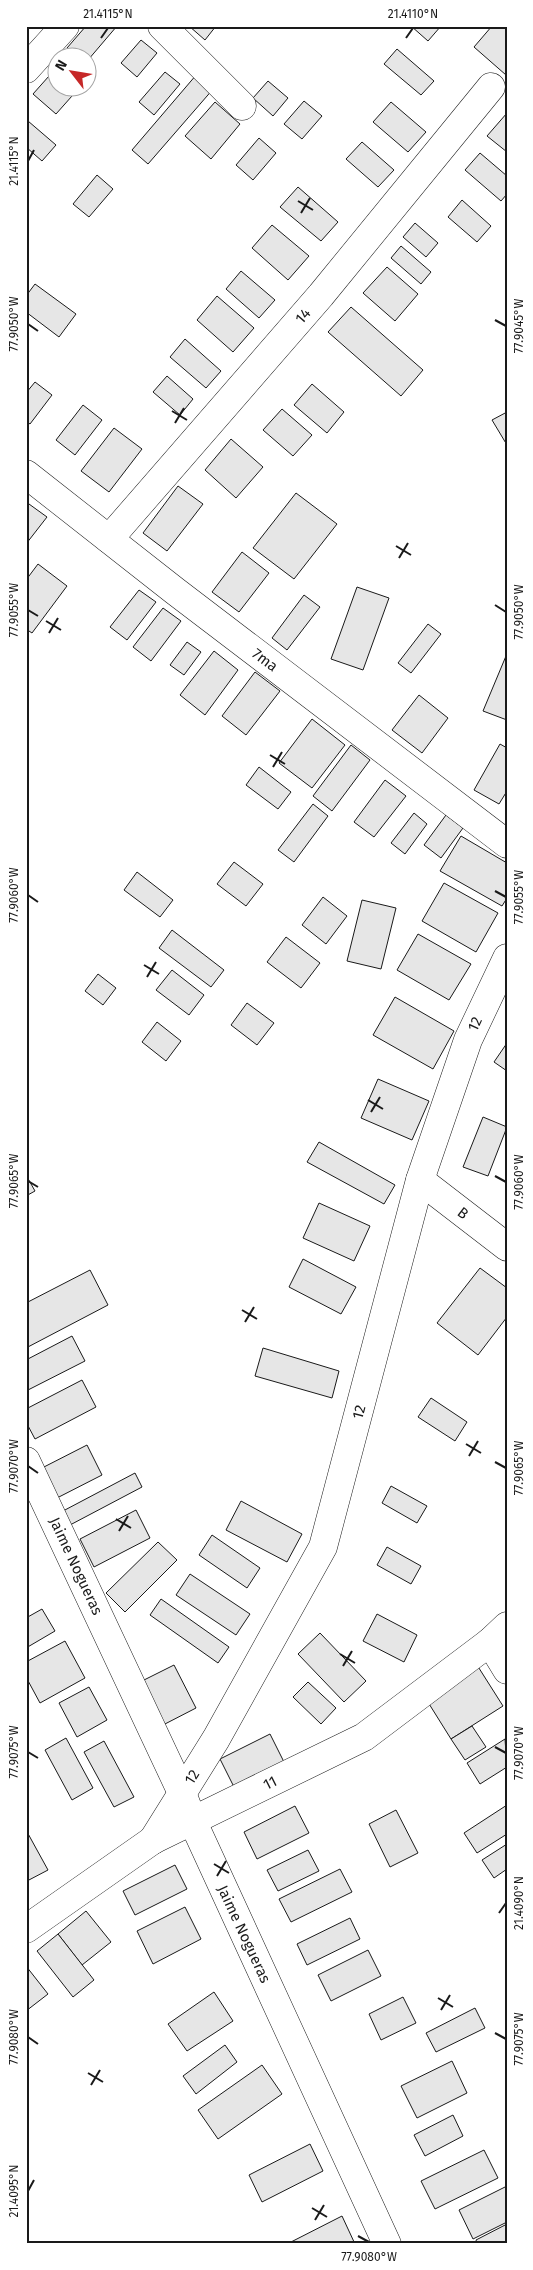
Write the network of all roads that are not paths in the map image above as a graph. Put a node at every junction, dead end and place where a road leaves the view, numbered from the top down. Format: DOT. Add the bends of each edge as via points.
graph roads {
  1 [pos="65,26"];
  2 [pos="162,26"];
  3 [pos="26,69"];
  4 [pos="491,87"];
  5 [pos="242,106"];
  6 [pos="26,474"];
  7 [pos="109,539"];
  8 [pos="507,844"];
  9 [pos="507,958"];
  10 [pos="420,1180"];
  11 [pos="507,1246"];
  12 [pos="26,1461"];
  13 [pos="499,1634"];
  14 [pos="507,1670"];
  15 [pos="182,1793"];
  16 [pos="193,1822"];
  17 [pos="153,1840"];
  18 [pos="26,1929"];
  19 [pos="387,2244"];
  1 -- 3 [label="street"];
  2 -- 5 [label="street"];
  4 -- 7 [label="street, 14" via="322,295"];
  6 -- 7 [label="street, 7ma"];
  7 -- 8 [label="street, 7ma"];
  9 -- 10 [label="street, 12" via="468,1040"];
  10 -- 11 [label="street, B"];
  10 -- 15 [label="street, 12" via="323,1547 216,1739"];
  12 -- 15 [label="street, Jaime Nogueras"];
  13 -- 14 [label="street"];
  13 -- 16 [label="street, 11" via="364,1737"];
  15 -- 16 [label="street, Jaime Nogueras"];
  15 -- 17 [label="street, 12"];
  16 -- 17 [label="street, 11"];
  16 -- 19 [label="street, Jaime Nogueras"];
  17 -- 18 [label="street, 11"];
}
